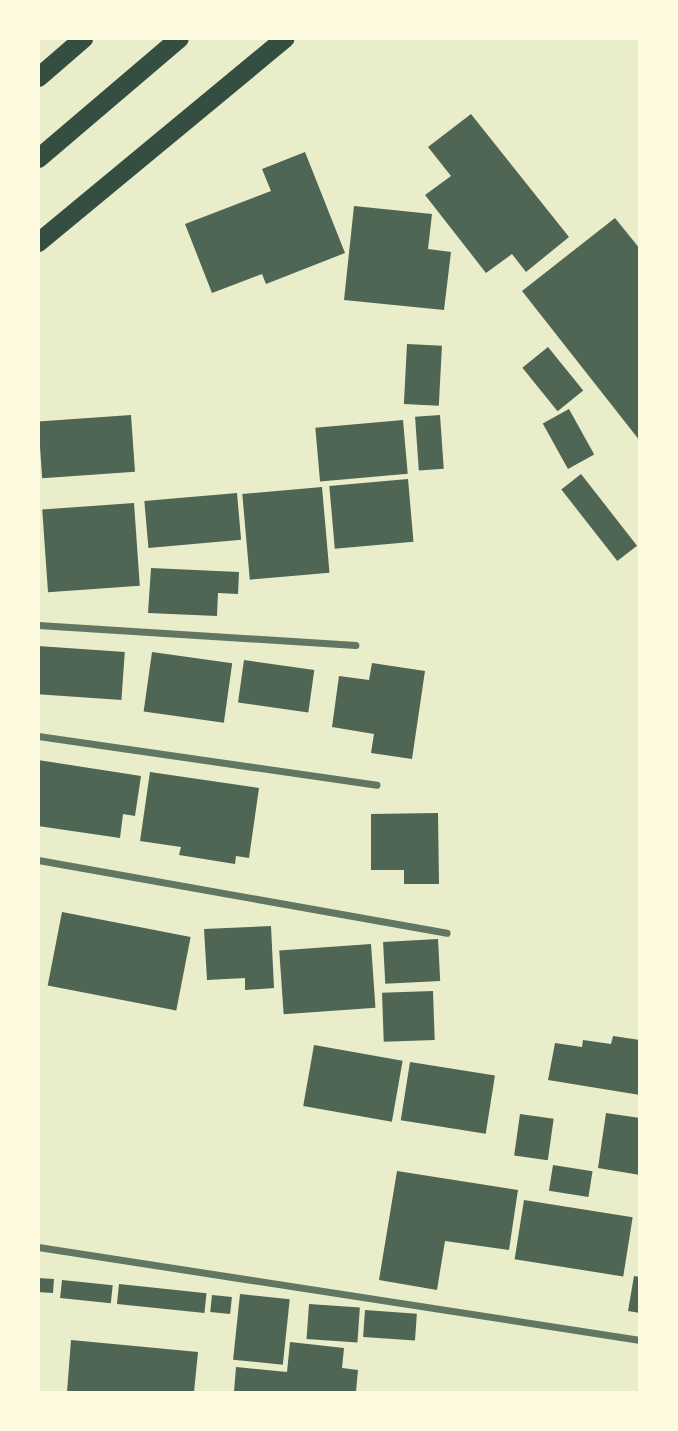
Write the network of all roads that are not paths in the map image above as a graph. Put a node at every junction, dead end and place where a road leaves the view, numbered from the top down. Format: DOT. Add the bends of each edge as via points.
graph roads {
  1 [pos="83,38"];
  2 [pos="179,38"];
  3 [pos="285,38"];
  4 [pos="38,76"];
  5 [pos="38,158"];
  6 [pos="38,242"];
  7 [pos="38,625"];
  8 [pos="355,645"];
  9 [pos="38,736"];
  10 [pos="376,785"];
  11 [pos="38,860"];
  12 [pos="447,933"];
  13 [pos="38,1247"];
  14 [pos="639,1340"];
  1 -- 4 [label="highway"];
  2 -- 5 [label="highway"];
  3 -- 6 [label="highway"];
  7 -- 8 [label="street"];
  9 -- 10 [label="street"];
  11 -- 12 [label="street"];
  13 -- 14 [label="street"];
}
